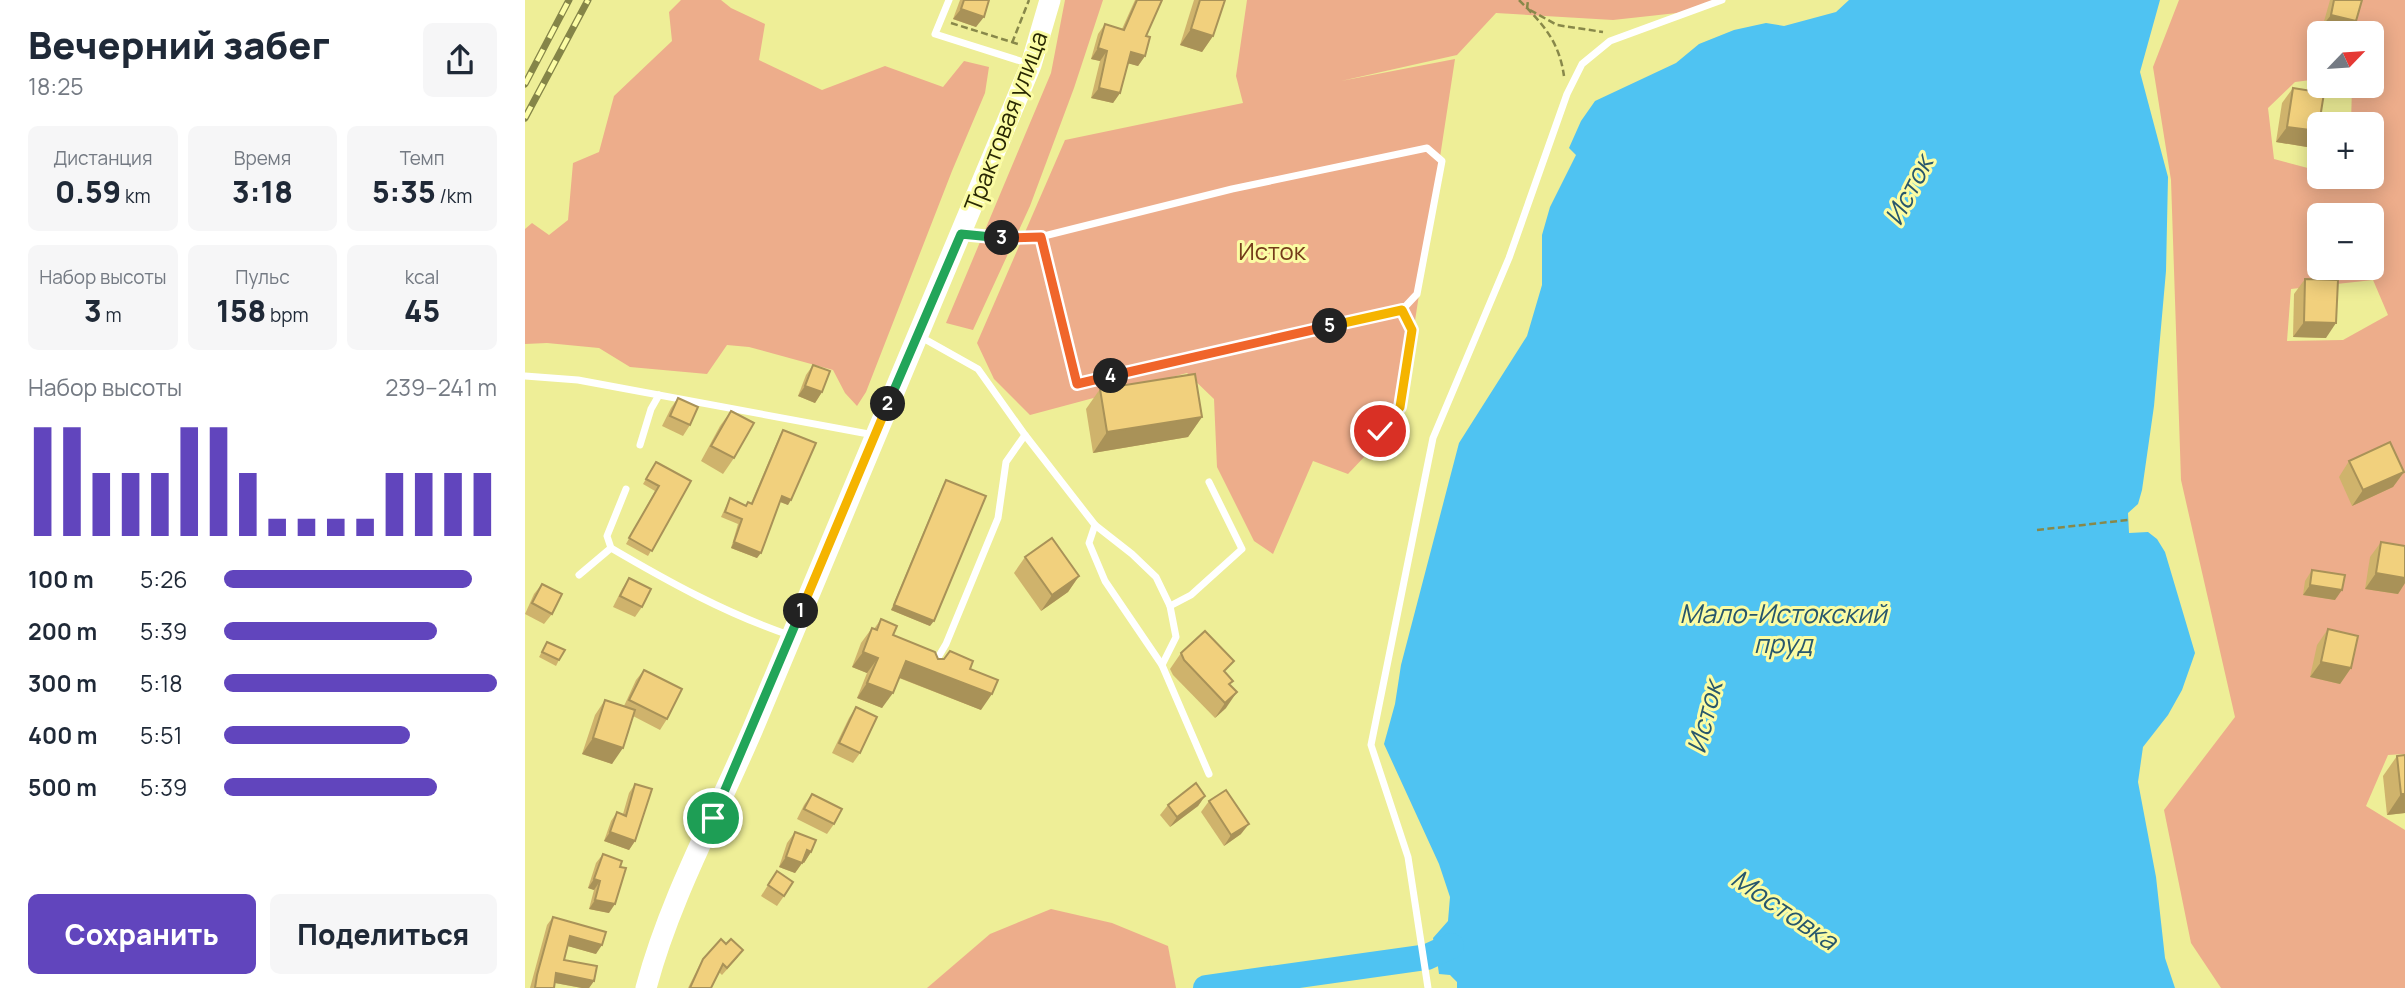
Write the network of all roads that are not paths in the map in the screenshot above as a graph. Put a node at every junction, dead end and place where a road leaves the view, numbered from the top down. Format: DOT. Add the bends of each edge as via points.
graph roads {
  1 [pos="949,0"];
  2 [pos="1050,0"];
  3 [pos="1722,0"];
  4 [pos="1031,65"];
  5 [pos="961,234"];
  6 [pos="1041,237"];
  7 [pos="1402,310"];
  8 [pos="917,335"];
  9 [pos="525,376"];
  10 [pos="659,396"];
  11 [pos="1380,431"];
  12 [pos="875,435"];
  13 [pos="1025,435"];
  14 [pos="640,445"];
  15 [pos="1209,482"];
  16 [pos="626,489"];
  17 [pos="1095,525"];
  18 [pos="611,548"];
  19 [pos="579,575"];
  20 [pos="1170,606"];
  21 [pos="791,636"];
  22 [pos="1163,665"];
  23 [pos="930,669"];
  24 [pos="1209,774"];
  25 [pos="646,988"];
  26 [pos="1428,988"];
  1 -- 4 [label="lane" via="935,34"];
  2 -- 4 [label="main road, Трактовая улица"];
  3 -- 26 [label="lane" via="1610,41 1582,64 1509,258 1433,439 1371,745 1408,858"];
  4 -- 5 [label="main road, Трактовая улица"];
  5 -- 6 [label="lane" via="994,239"];
  5 -- 8 [label="main road, Трактовая улица"];
  6 -- 7 [label="lane" via="1077,384"];
  6 -- 7 [label="lane" via="1232,189 1427,148 1442,161 1417,294"];
  7 -- 11 [label="lane" via="1412,330 1400,407"];
  8 -- 12 [label="main road, Трактовая улица"];
  8 -- 13 [label="lane" via="978,369"];
  9 -- 10 [label="lane" via="578,380"];
  10 -- 12 [label="lane"];
  10 -- 14 [label="lane"];
  12 -- 21 [label="main road, Трактовая улица"];
  13 -- 17 [label="lane"];
  13 -- 23 [label="lane" via="1006,462 998,518 946,644"];
  15 -- 20 [label="lane" via="1242,549 1191,595"];
  16 -- 18 [label="lane" via="607,536"];
  17 -- 20 [label="lane" via="1156,577"];
  17 -- 22 [label="lane" via="1089,543 1105,581"];
  18 -- 19 [label="lane"];
  18 -- 21 [label="lane" via="703,600"];
  20 -- 22 [label="lane" via="1176,637"];
  21 -- 25 [label="main road, Трактовая улица" via="675,904"];
  22 -- 24 [label="lane"];
}
